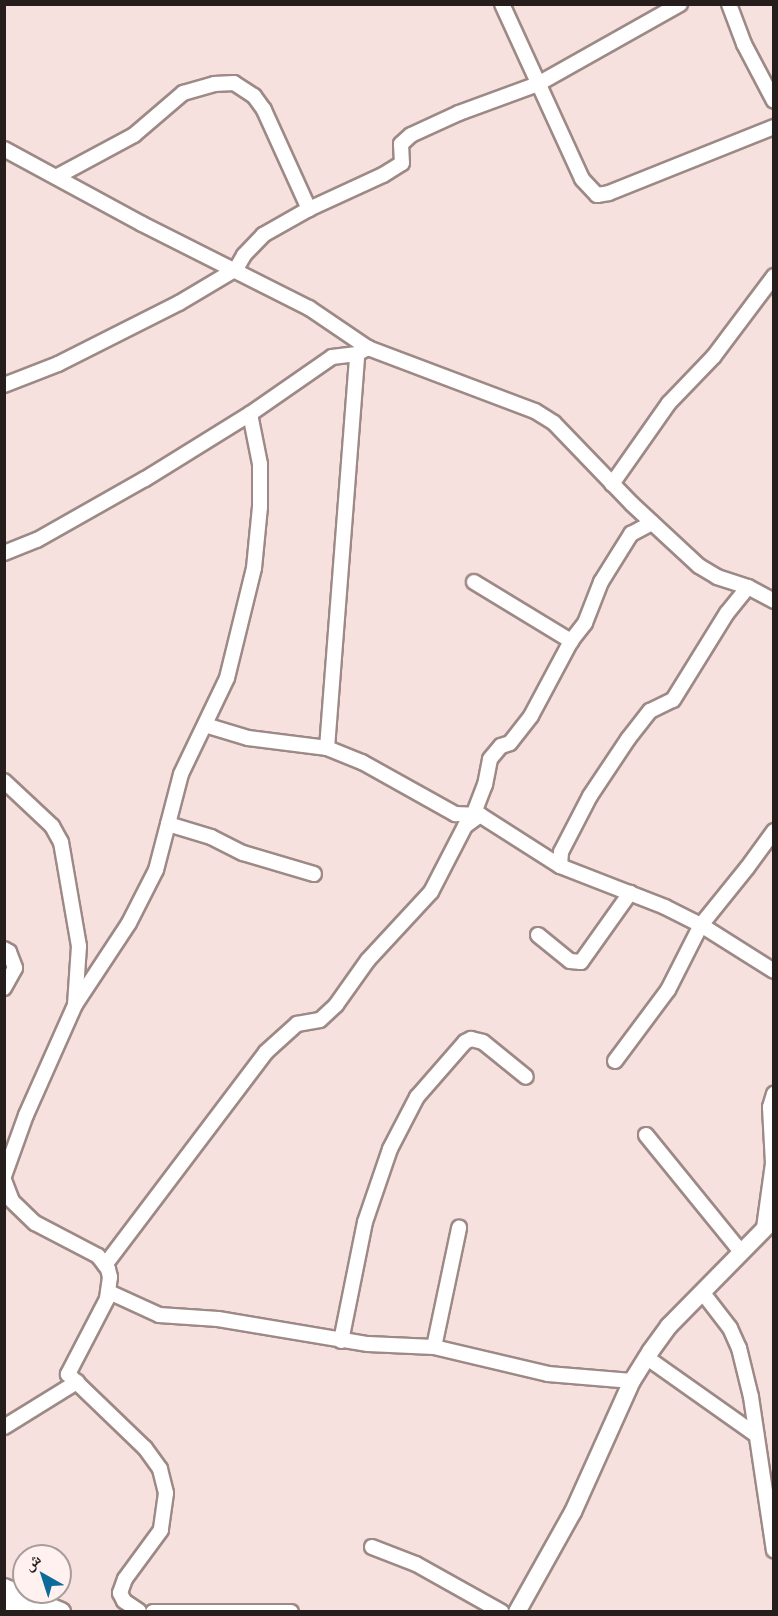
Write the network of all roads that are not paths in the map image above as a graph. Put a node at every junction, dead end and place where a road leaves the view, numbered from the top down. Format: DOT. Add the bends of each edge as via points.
graph roads {
  1 [pos="502,4"];
  2 [pos="680,4"];
  3 [pos="729,4"];
  4 [pos="538,84"];
  5 [pos="774,102"];
  6 [pos="774,127"];
  7 [pos="4,149"];
  8 [pos="56,177"];
  9 [pos="309,209"];
  10 [pos="236,269"];
  11 [pos="774,276"];
  12 [pos="363,351"];
  13 [pos="4,386"];
  14 [pos="250,414"];
  15 [pos="612,484"];
  16 [pos="652,524"];
  17 [pos="4,553"];
  18 [pos="474,582"];
  19 [pos="748,586"];
  20 [pos="774,601"];
  21 [pos="571,641"];
  22 [pos="205,725"];
  23 [pos="327,748"];
  24 [pos="4,781"];
  25 [pos="477,814"];
  26 [pos="168,824"];
  27 [pos="774,831"];
  28 [pos="560,866"];
  29 [pos="314,874"];
  30 [pos="630,893"];
  31 [pos="701,925"];
  32 [pos="538,935"];
  33 [pos="4,949"];
  34 [pos="774,971"];
  35 [pos="4,988"];
  36 [pos="75,1005"];
  37 [pos="615,1061"];
  38 [pos="526,1077"];
  39 [pos="774,1094"];
  40 [pos="646,1135"];
  41 [pos="9,1146"];
  42 [pos="4,1178"];
  43 [pos="769,1224"];
  44 [pos="459,1228"];
  45 [pos="741,1252"];
  46 [pos="105,1265"];
  47 [pos="109,1292"];
  48 [pos="703,1293"];
  49 [pos="341,1341"];
  50 [pos="434,1347"];
  51 [pos="646,1357"];
  52 [pos="632,1381"];
  53 [pos="77,1382"];
  54 [pos="4,1427"];
  55 [pos="756,1435"];
  56 [pos="372,1547"];
  57 [pos="774,1551"];
  58 [pos="4,1588"];
  59 [pos="4,1603"];
  60 [pos="31,1608"];
  61 [pos="61,1611"];
  62 [pos="139,1611"];
  63 [pos="151,1611"];
  64 [pos="291,1611"];
  65 [pos="502,1611"];
  66 [pos="517,1611"];
  1 -- 4 [label="street"];
  2 -- 4 [label="street"];
  3 -- 5 [label="street" via="744,44"];
  4 -- 6 [label="street" via="582,178 597,195 609,194"];
  4 -- 9 [label="street" via="411,135 401,144 402,163 392,171"];
  7 -- 8 [label="street"];
  8 -- 9 [label="street" via="135,135 183,93 234,83 254,96 264,110"];
  8 -- 10 [label="street"];
  9 -- 10 [label="street" via="263,236"];
  10 -- 12 [label="street" via="309,308"];
  10 -- 13 [label="street" via="179,303"];
  11 -- 15 [label="street" via="714,356 669,403"];
  12 -- 14 [label="street" via="332,357"];
  12 -- 15 [label="street" via="536,411 554,423"];
  12 -- 23 [label="street"];
  14 -- 17 [label="street" via="38,540"];
  14 -- 22 [label="street" via="260,464 254,568 227,678"];
  15 -- 16 [label="street"];
  16 -- 19 [label="street" via="699,566 717,577"];
  16 -- 21 [label="street" via="631,534 601,582 585,623"];
  18 -- 21 [label="street"];
  19 -- 20 [label="street"];
  19 -- 28 [label="street" via="673,700 650,711 628,739 585,805 561,852"];
  21 -- 25 [label="street" via="531,716 510,743 501,746 490,759"];
  22 -- 23 [label="street" via="248,738"];
  22 -- 26 [label="street" via="181,774"];
  23 -- 25 [label="street" via="362,762 454,814"];
  24 -- 36 [label="street" via="52,826 61,842 79,946"];
  25 -- 28 [label="street"];
  25 -- 46 [label="street" via="465,826 431,892 368,960 336,1005 320,1020 297,1024 266,1052"];
  26 -- 29 [label="street" via="211,837 243,853"];
  26 -- 36 [label="street" via="156,870 129,923"];
  27 -- 31 [label="street"];
  28 -- 30 [label="street"];
  30 -- 31 [label="street"];
  30 -- 32 [label="street" via="581,962 570,961"];
  31 -- 34 [label="street"];
  31 -- 37 [label="street" via="668,990"];
  33 -- 35 [label="street" via="15,968"];
  36 -- 41 [label="street"];
  38 -- 49 [label="street" via="483,1042 471,1039 417,1097 390,1149 365,1222"];
  39 -- 43 [label="street" via="770,1107 773,1163"];
  40 -- 45 [label="street"];
  41 -- 42 [label="street"];
  42 -- 46 [label="street" via="12,1201 35,1222 98,1256"];
  43 -- 45 [label="street"];
  44 -- 50 [label="street"];
  45 -- 48 [label="street"];
  46 -- 47 [label="street" via="110,1277"];
  47 -- 49 [label="street" via="159,1316 218,1319"];
  47 -- 53 [label="street" via="68,1374"];
  48 -- 51 [label="street" via="669,1326"];
  48 -- 55 [label="street" via="730,1328 739,1348"];
  49 -- 50 [label="street"];
  50 -- 52 [label="street" via="548,1374"];
  51 -- 52 [label="street"];
  51 -- 55 [label="street"];
  52 -- 66 [label="street" via="573,1512"];
  53 -- 54 [label="street"];
  53 -- 62 [label="street" via="145,1448 160,1469 166,1493 161,1530 125,1579 120,1593 124,1601"];
  55 -- 57 [label="street"];
  56 -- 65 [label="street" via="416,1564"];
  58 -- 60 [label="main road"];
  59 -- 60 [label="main road"];
  60 -- 61 [label="main road"];
  62 -- 63 [label="street"];
  63 -- 64 [label="street"];
}
